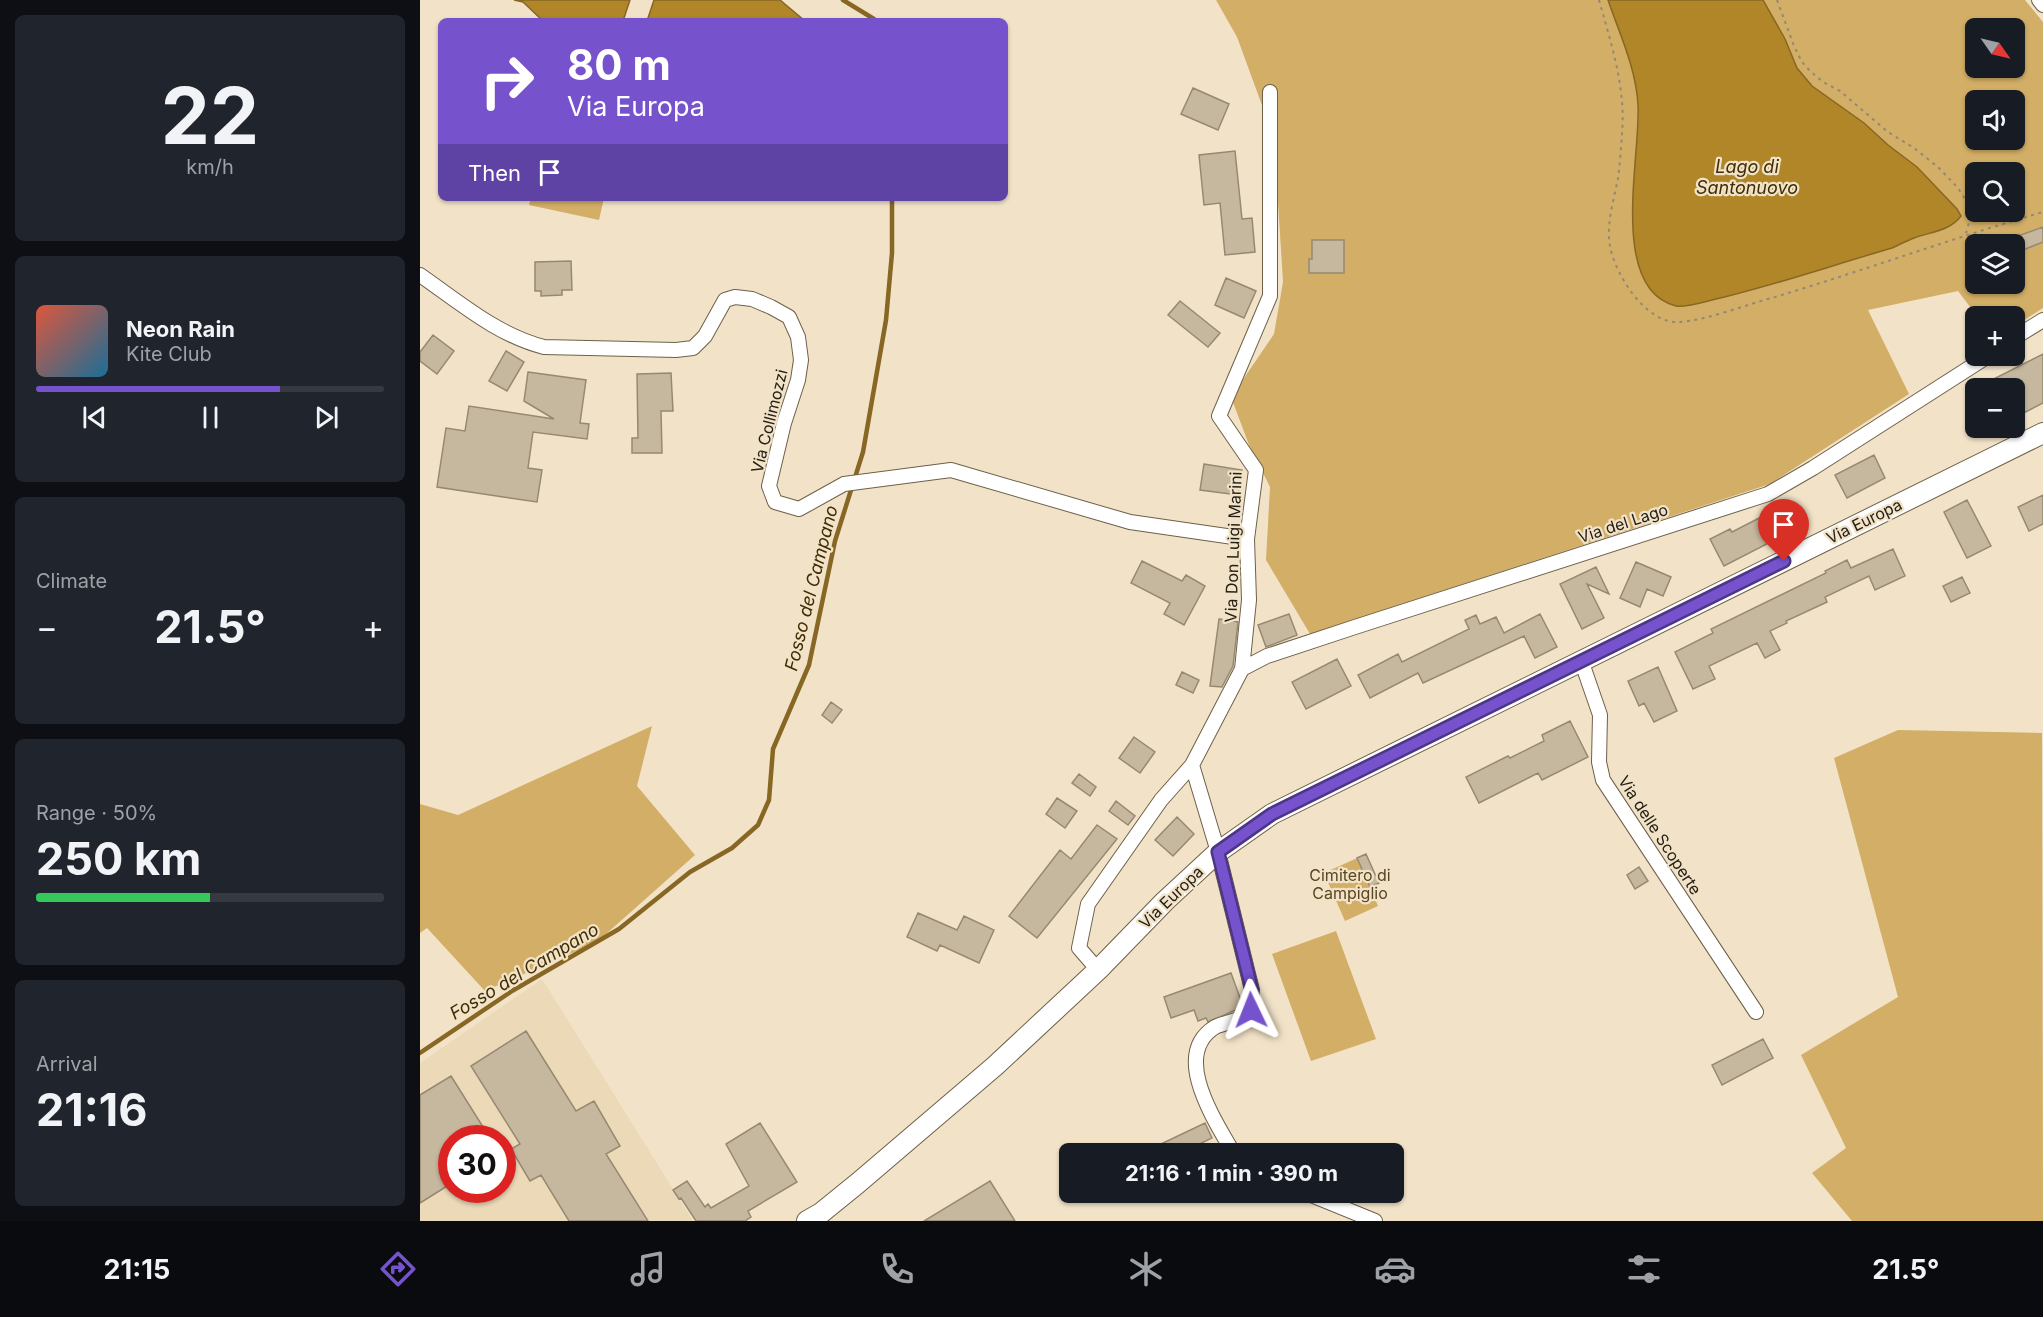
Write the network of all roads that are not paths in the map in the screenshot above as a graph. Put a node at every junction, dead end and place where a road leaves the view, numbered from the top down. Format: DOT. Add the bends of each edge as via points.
graph roads {
  1 [pos="2039,0"];
  2 [pos="2043,5"];
  3 [pos="1270,92"];
  4 [pos="420,275"];
  5 [pos="2043,320"];
  6 [pos="2025,331"];
  7 [pos="1972,366"];
  8 [pos="2043,433"];
  9 [pos="1247,539"];
  10 [pos="1581,660"];
  11 [pos="1242,669"];
  12 [pos="1192,765"];
  13 [pos="1218,852"];
  14 [pos="1098,970"];
  15 [pos="1756,1012"];
  16 [pos="1228,1143"];
  17 [pos="1331,1203"];
  18 [pos="807,1221"];
  19 [pos="1375,1221"];
  1 -- 2 [label="street"];
  3 -- 9 [label="street, Via Don Luigi Marini" via="1270,296 1219,416 1256,470"];
  4 -- 9 [label="street, Via Collimozzi" via="503,331 544,347 693,348 705,336 725,300 735,297 752,299 789,317 798,337 801,360 769,486 775,502 799,509 844,484 951,470 1130,522"];
  5 -- 6 [label="street"];
  7 -- 11 [label="street, Via del Lago" via="1767,494 1366,623 1267,656"];
  8 -- 10 [label="main road, Via Europa"];
  9 -- 11 [label="street, Via Don Luigi Marini" via="1249,600"];
  10 -- 13 [label="main road, Via Europa" via="1272,814"];
  10 -- 15 [label="street, Via delle Scoperte" via="1600,715 1599,762 1604,780"];
  11 -- 12 [label="street, Via Don Luigi Marini"];
  12 -- 13 [label="street"];
  12 -- 14 [label="street, Via Don Luigi Marini" via="1161,800 1088,904 1079,948"];
  13 -- 14 [label="main road, Via Europa"];
  13 -- 16 [label="street" via="1252,990 1251,1010 1204,1036 1197,1046 1195,1060 1210,1113"];
  14 -- 18 [label="main road, Via Europa" via="995,1066 858,1183"];
  17 -- 19 [label="street"];
}
